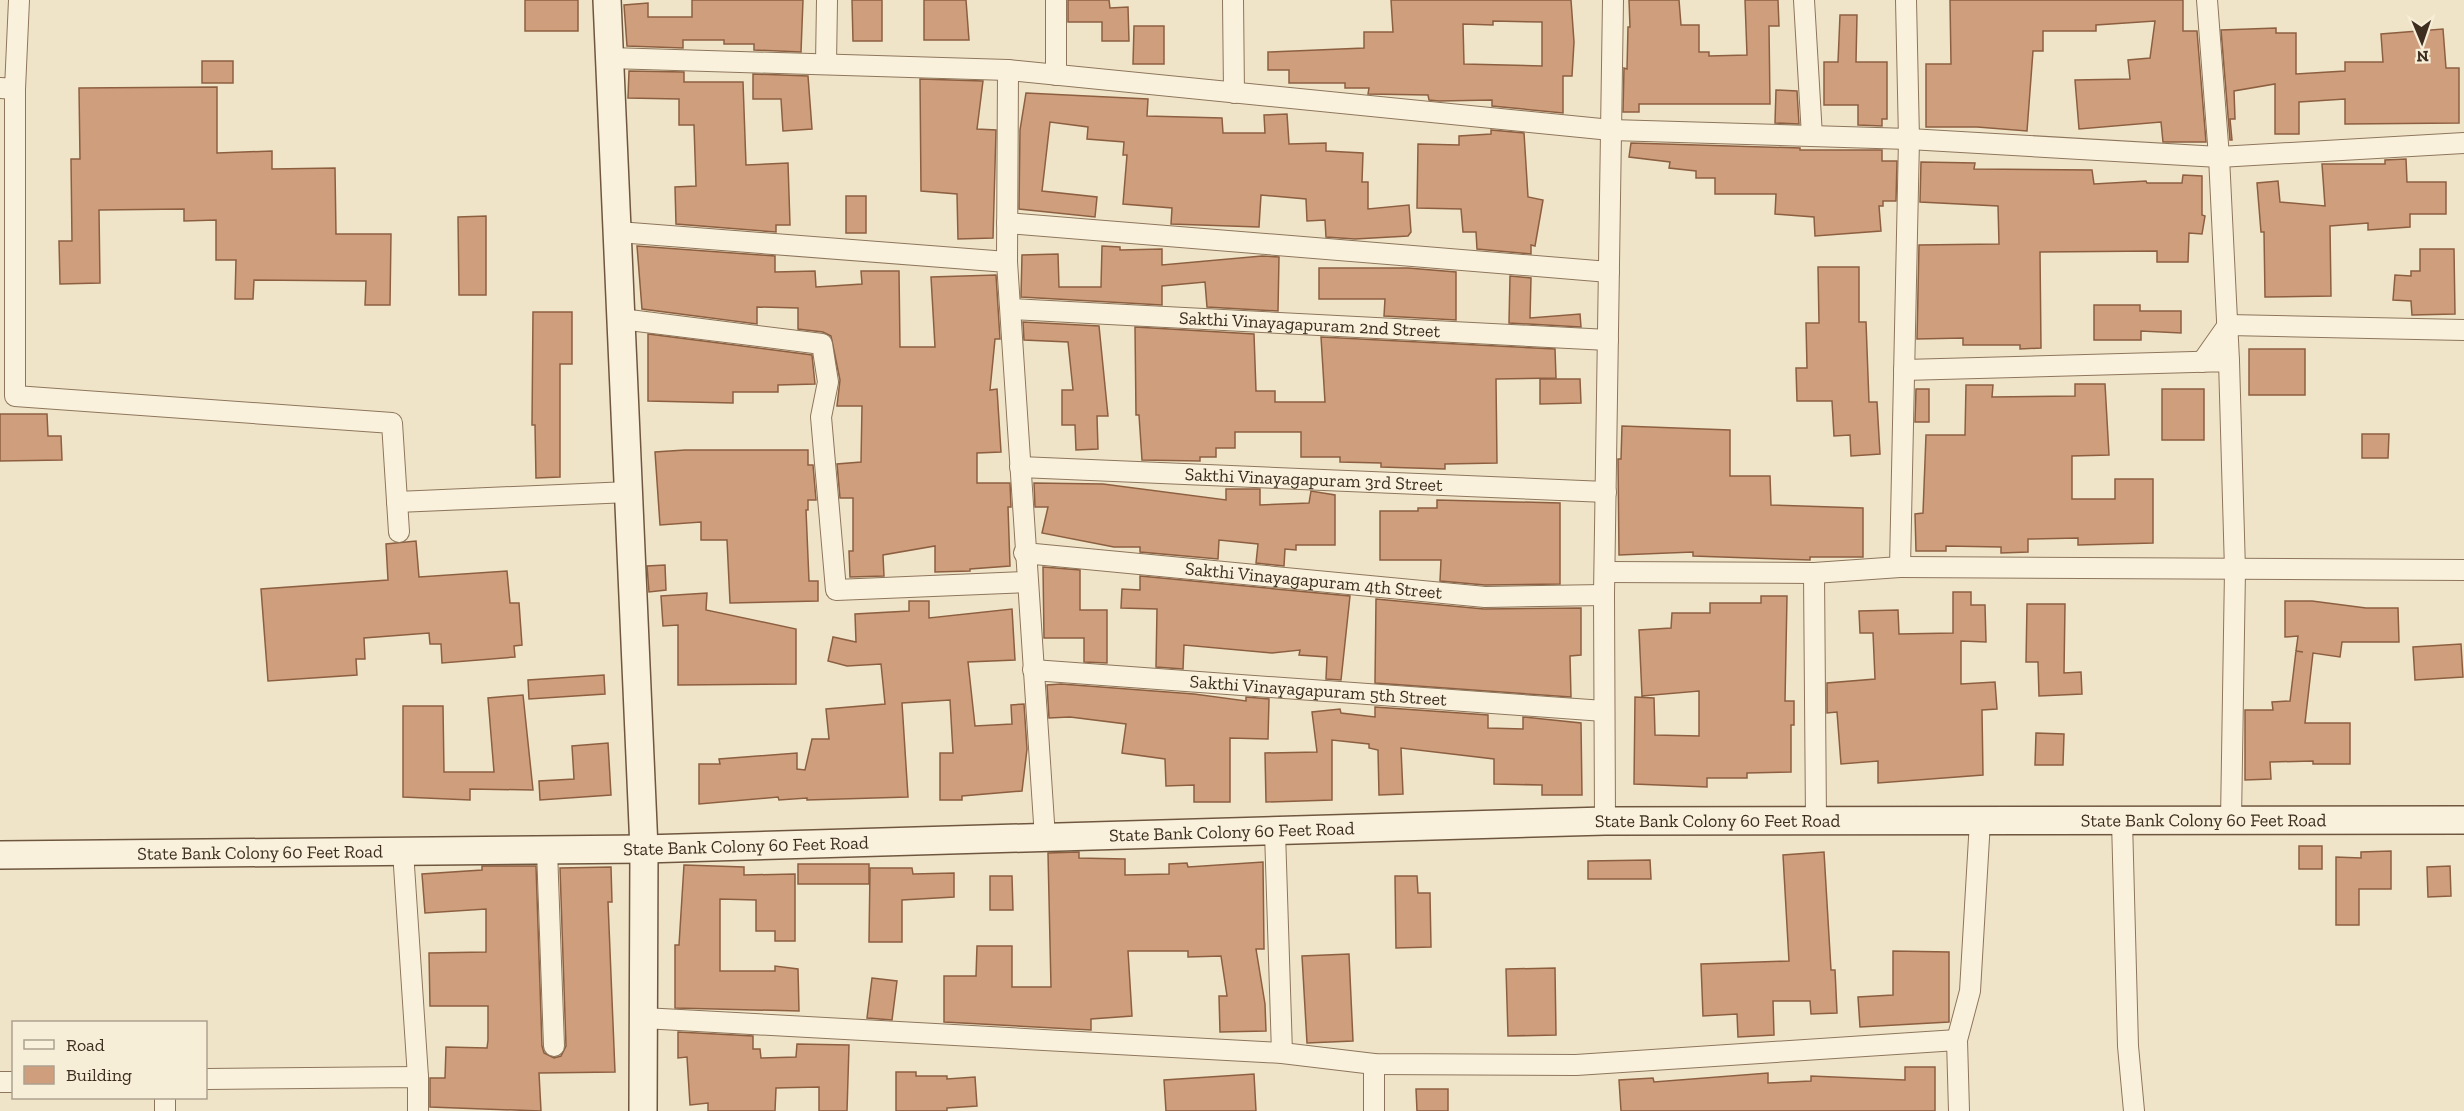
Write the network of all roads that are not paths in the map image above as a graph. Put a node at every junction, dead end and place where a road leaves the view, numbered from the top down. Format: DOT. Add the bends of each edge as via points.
graph roads {
  1 [pos="20,0"];
  2 [pos="607,0"];
  3 [pos="827,0"];
  4 [pos="1056,0"];
  5 [pos="1233,0"];
  6 [pos="1613,0"];
  7 [pos="1804,0"];
  8 [pos="1906,0"];
  9 [pos="2207,0"];
  10 [pos="610,58"];
  11 [pos="826,64"];
  12 [pos="1008,70"];
  13 [pos="1056,75"];
  14 [pos="8,88"];
  15 [pos="1234,93"];
  16 [pos="1611,130"];
  17 [pos="1812,136"];
  18 [pos="1909,139"];
  19 [pos="2464,143"];
  20 [pos="2219,158"];
  21 [pos="1007,223"];
  22 [pos="618,232"];
  23 [pos="1007,262"];
  24 [pos="1609,272"];
  25 [pos="1012,309"];
  26 [pos="621,319"];
  27 [pos="2228,325"];
  28 [pos="2464,330"];
  29 [pos="1608,340"];
  30 [pos="2229,361"];
  31 [pos="2202,362"];
  32 [pos="1904,370"];
  33 [pos="1020,466"];
  34 [pos="629,492"];
  35 [pos="1606,492"];
  36 [pos="397,502"];
  37 [pos="399,532"];
  38 [pos="1024,554"];
  39 [pos="1900,567"];
  40 [pos="2235,570"];
  41 [pos="2464,570"];
  42 [pos="1605,572"];
  43 [pos="1814,573"];
  44 [pos="1027,582"];
  45 [pos="1604,595"];
  46 [pos="1033,670"];
  47 [pos="1604,711"];
  48 [pos="1980,820"];
  49 [pos="2122,820"];
  50 [pos="2231,820"];
  51 [pos="2464,820"];
  52 [pos="1605,821"];
  53 [pos="1816,821"];
  54 [pos="1275,832"];
  55 [pos="1045,837"];
  56 [pos="644,849"];
  57 [pos="547,850"];
  58 [pos="403,851"];
  59 [pos="0,855"];
  60 [pos="644,1018"];
  61 [pos="1957,1040"];
  62 [pos="554,1046"];
  63 [pos="1282,1053"];
  64 [pos="1374,1064"];
  65 [pos="418,1077"];
  66 [pos="207,1079"];
  67 [pos="418,1111"];
  68 [pos="643,1111"];
  69 [pos="1374,1111"];
  70 [pos="1959,1111"];
  71 [pos="2134,1111"];
  1 -- 14 [label="street"];
  2 -- 10 [label="street"];
  3 -- 11 [label="street"];
  4 -- 13 [label="street"];
  5 -- 15 [label="street"];
  6 -- 16 [label="street"];
  7 -- 17 [label="street"];
  8 -- 18 [label="street"];
  9 -- 20 [label="street"];
  10 -- 11 [label="street"];
  10 -- 22 [label="street"];
  11 -- 12 [label="street"];
  12 -- 13 [label="street"];
  12 -- 21 [label="street"];
  13 -- 15 [label="street"];
  14 -- 36 [label="street" via="15,396 392,423"];
  15 -- 16 [label="street"];
  16 -- 17 [label="street"];
  16 -- 24 [label="street"];
  17 -- 18 [label="street"];
  18 -- 20 [label="street"];
  18 -- 32 [label="street"];
  19 -- 20 [label="street"];
  20 -- 27 [label="street"];
  21 -- 23 [label="street"];
  21 -- 24 [label="street"];
  22 -- 23 [label="street"];
  22 -- 26 [label="street"];
  23 -- 25 [label="street"];
  24 -- 29 [label="street"];
  25 -- 29 [label="street, Sakthi Vinayagapuram 2nd Street"];
  25 -- 33 [label="street"];
  26 -- 34 [label="street"];
  26 -- 44 [label="street" via="822,344 828,382 821,417 836,590"];
  27 -- 28 [label="street"];
  27 -- 30 [label="street"];
  27 -- 31 [label="street"];
  29 -- 35 [label="street"];
  30 -- 31 [label="street"];
  30 -- 40 [label="street"];
  31 -- 32 [label="street"];
  32 -- 39 [label="street"];
  33 -- 35 [label="street, Sakthi Vinayagapuram 3rd Street"];
  33 -- 38 [label="street"];
  34 -- 36 [label="street"];
  34 -- 56 [label="street"];
  35 -- 42 [label="street"];
  36 -- 37 [label="street"];
  38 -- 44 [label="street"];
  38 -- 45 [label="street, Sakthi Vinayagapuram 4th Street" via="1485,597"];
  39 -- 40 [label="street"];
  39 -- 43 [label="street"];
  40 -- 41 [label="street"];
  40 -- 50 [label="street"];
  42 -- 43 [label="street"];
  42 -- 45 [label="street"];
  43 -- 53 [label="street"];
  44 -- 46 [label="street"];
  45 -- 47 [label="street"];
  46 -- 47 [label="street, Sakthi Vinayagapuram 5th Street"];
  46 -- 55 [label="street"];
  47 -- 52 [label="street"];
  48 -- 49 [label="street, State Bank Colony 60 Feet Road"];
  48 -- 53 [label="street, State Bank Colony 60 Feet Road"];
  48 -- 61 [label="street" via="1970,991"];
  49 -- 50 [label="street, State Bank Colony 60 Feet Road"];
  49 -- 71 [label="street" via="2128,1046"];
  50 -- 51 [label="street, State Bank Colony 60 Feet Road"];
  52 -- 53 [label="street, State Bank Colony 60 Feet Road"];
  52 -- 54 [label="street, State Bank Colony 60 Feet Road"];
  54 -- 55 [label="street, State Bank Colony 60 Feet Road"];
  54 -- 63 [label="street"];
  55 -- 56 [label="street, State Bank Colony 60 Feet Road"];
  56 -- 57 [label="street, State Bank Colony 60 Feet Road"];
  56 -- 60 [label="street"];
  57 -- 58 [label="street, State Bank Colony 60 Feet Road"];
  57 -- 62 [label="street"];
  58 -- 59 [label="street, State Bank Colony 60 Feet Road"];
  58 -- 65 [label="street"];
  60 -- 63 [label="street"];
  60 -- 68 [label="street"];
  61 -- 64 [label="street" via="1576,1065"];
  61 -- 70 [label="street"];
  63 -- 64 [label="street"];
  64 -- 69 [label="street"];
  65 -- 66 [label="street"];
  65 -- 67 [label="street"];
}
